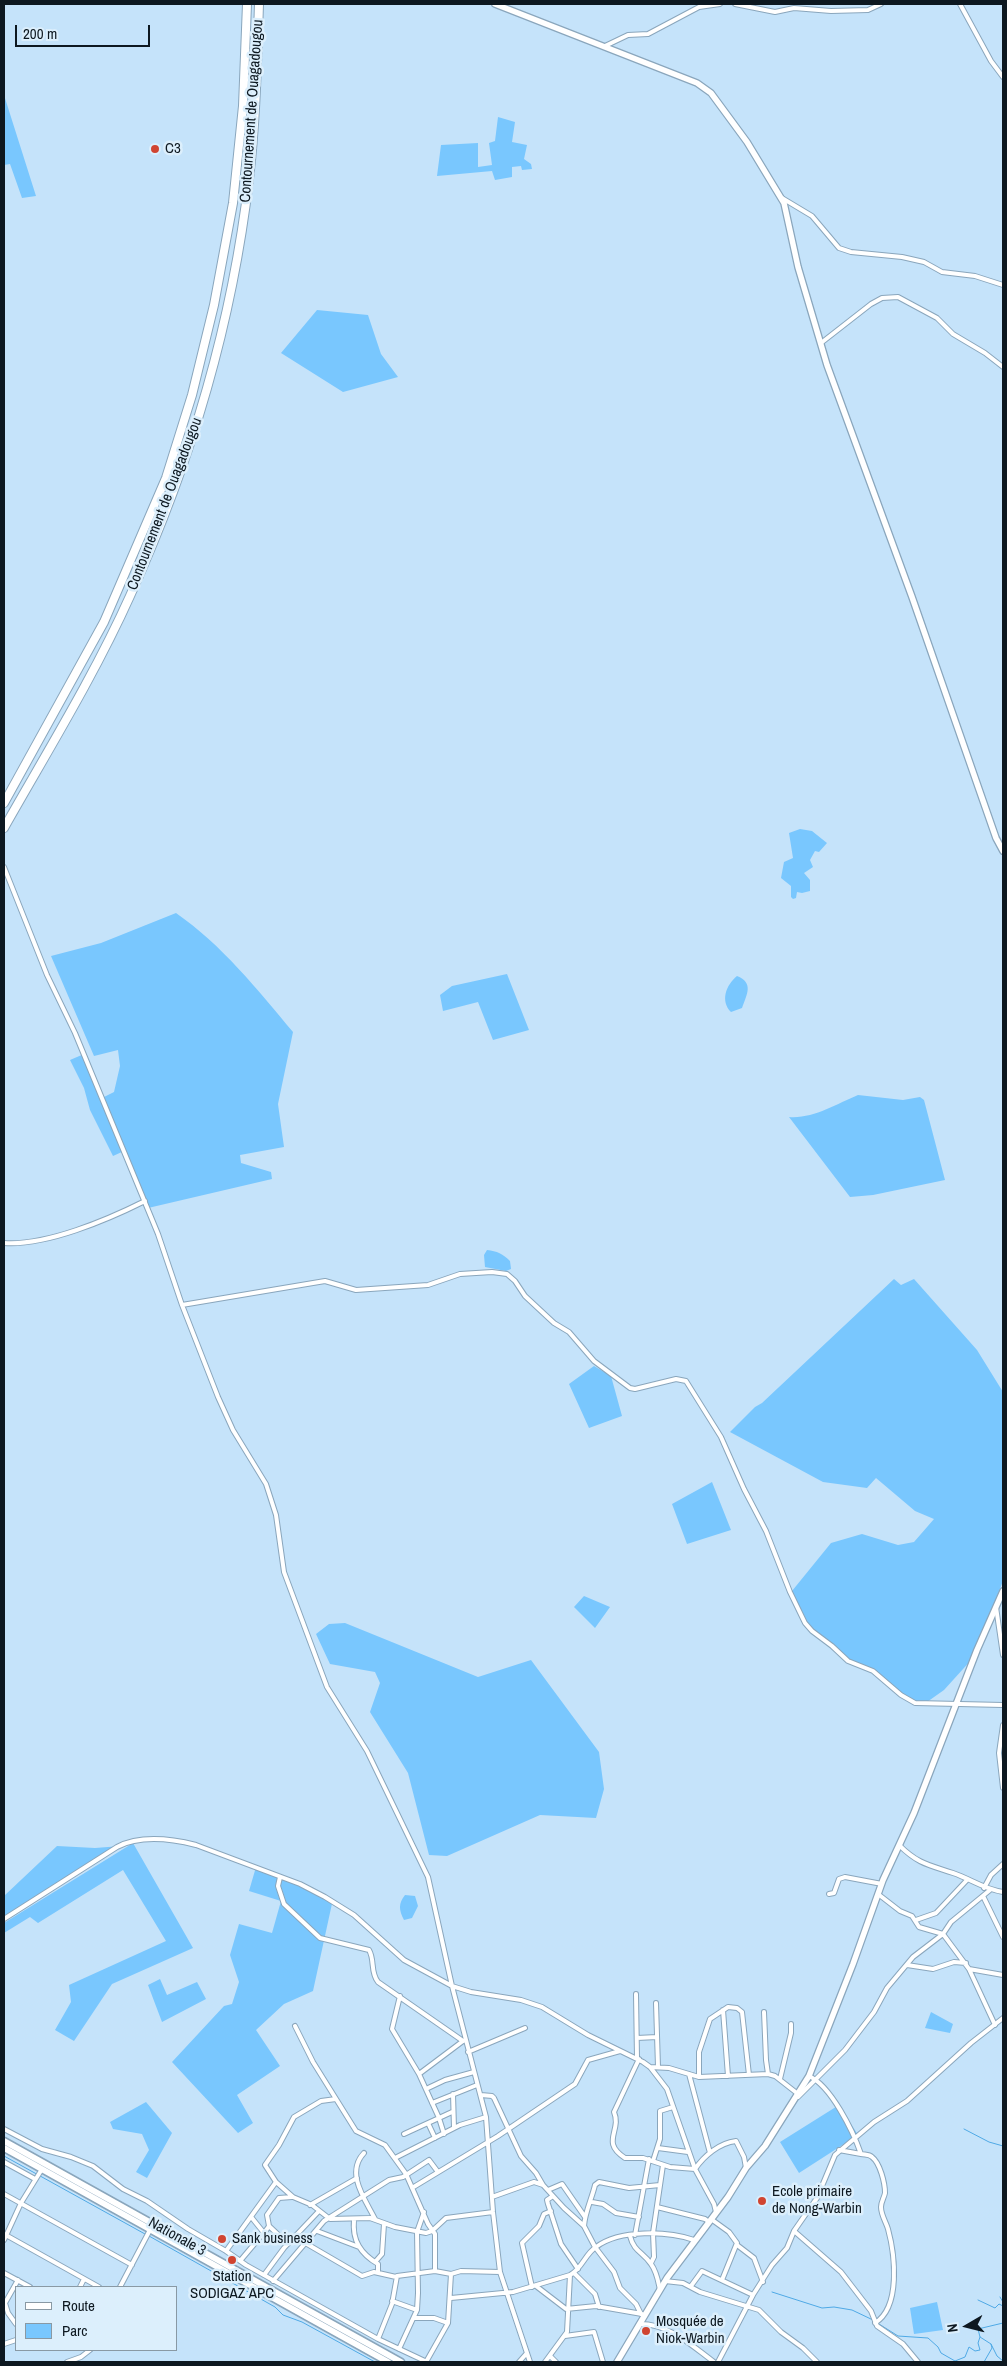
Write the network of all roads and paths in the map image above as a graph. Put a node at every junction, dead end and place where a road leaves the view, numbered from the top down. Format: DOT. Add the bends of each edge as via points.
graph roads {
  1 [pos="247,4"];
  2 [pos="259,4"];
  3 [pos="495,4"];
  4 [pos="720,4"];
  5 [pos="735,4"];
  6 [pos="881,4"];
  7 [pos="960,4"];
  8 [pos="605,46"];
  9 [pos="1003,77"];
  10 [pos="781,197"];
  11 [pos="1003,285"];
  12 [pos="821,343"];
  13 [pos="1003,367"];
  14 [pos="4,803"];
  15 [pos="4,828"];
  16 [pos="1003,851"];
  17 [pos="4,867"];
  18 [pos="145,1201"];
  19 [pos="4,1243"];
  20 [pos="182,1305"];
  21 [pos="1003,1591"];
  22 [pos="996,1607"];
  23 [pos="1003,1655"];
  24 [pos="955,1705"];
  25 [pos="1003,1705"];
  26 [pos="1003,1725"];
  27 [pos="1003,1788"];
  28 [pos="899,1844"];
  29 [pos="1003,1864"];
  30 [pos="280,1876"];
  31 [pos="966,1880"];
  32 [pos="882,1884"];
  33 [pos="984,1888"];
  34 [pos="990,1890"];
  35 [pos="1003,1892"];
  36 [pos="829,1894"];
  37 [pos="878,1894"];
  38 [pos="983,1896"];
  39 [pos="4,1919"];
  40 [pos="916,1920"];
  41 [pos="943,1934"];
  42 [pos="1003,1937"];
  43 [pos="966,1963"];
  44 [pos="907,1965"];
  45 [pos="969,1969"];
  46 [pos="1003,1975"];
  47 [pos="452,1986"];
  48 [pos="636,1994"];
  49 [pos="400,1996"];
  50 [pos="656,2003"];
  51 [pos="723,2010"];
  52 [pos="764,2012"];
  53 [pos="1003,2018"];
  54 [pos="791,2024"];
  55 [pos="995,2025"];
  56 [pos="295,2026"];
  57 [pos="525,2028"];
  58 [pos="657,2037"];
  59 [pos="637,2038"];
  60 [pos="464,2040"];
  61 [pos="620,2051"];
  62 [pos="468,2052"];
  63 [pos="638,2058"];
  64 [pos="650,2067"];
  65 [pos="658,2067"];
  66 [pos="474,2072"];
  67 [pos="419,2074"];
  68 [pos="689,2074"];
  69 [pos="768,2074"];
  70 [pos="749,2075"];
  71 [pos="728,2076"];
  72 [pos="809,2076"];
  73 [pos="700,2077"];
  74 [pos="780,2079"];
  75 [pos="816,2080"];
  76 [pos="477,2084"];
  77 [pos="426,2089"];
  78 [pos="453,2094"];
  79 [pos="798,2094"];
  80 [pos="481,2095"];
  81 [pos="446,2098"];
  82 [pos="336,2099"];
  83 [pos="794,2101"];
  84 [pos="452,2102"];
  85 [pos="432,2103"];
  86 [pos="673,2107"];
  87 [pos="452,2112"];
  88 [pos="486,2117"];
  89 [pos="438,2118"];
  90 [pos="428,2122"];
  91 [pos="454,2128"];
  92 [pos="509,2128"];
  93 [pos="4,2129"];
  94 [pos="404,2134"];
  95 [pos="444,2134"];
  96 [pos="435,2138"];
  97 [pos="854,2139"];
  98 [pos="4,2141"];
  99 [pos="488,2141"];
  100 [pos="4,2148"];
  101 [pos="658,2148"];
  102 [pos="839,2150"];
  103 [pos="688,2152"];
  104 [pos="364,2153"];
  105 [pos="710,2153"];
  106 [pos="861,2154"];
  107 [pos="402,2155"];
  108 [pos="395,2158"];
  109 [pos="651,2160"];
  110 [pos="4,2162"];
  111 [pos="400,2165"];
  112 [pos="664,2165"];
  113 [pos="43,2166"];
  114 [pos="746,2168"];
  115 [pos="695,2169"];
  116 [pos="438,2172"];
  117 [pos="406,2174"];
  118 [pos="356,2178"];
  119 [pos="35,2180"];
  120 [pos="276,2182"];
  121 [pos="542,2185"];
  122 [pos="660,2185"];
  123 [pos="643,2186"];
  124 [pos="412,2188"];
  125 [pos="548,2190"];
  126 [pos="4,2194"];
  127 [pos="362,2196"];
  128 [pos="553,2196"];
  129 [pos="293,2197"];
  130 [pos="492,2197"];
  131 [pos="263,2202"];
  132 [pos="592,2202"];
  133 [pos="22,2203"];
  134 [pos="310,2205"];
  135 [pos="657,2207"];
  136 [pos="271,2209"];
  137 [pos="319,2211"];
  138 [pos="551,2211"];
  139 [pos="424,2212"];
  140 [pos="493,2212"];
  141 [pos="716,2212"];
  142 [pos="585,2217"];
  143 [pos="639,2217"];
  144 [pos="252,2218"];
  145 [pos="330,2219"];
  146 [pos="375,2219"];
  147 [pos="354,2220"];
  148 [pos="710,2220"];
  149 [pos="384,2224"];
  150 [pos="152,2226"];
  151 [pos="268,2226"];
  152 [pos="584,2226"];
  153 [pos="317,2231"];
  154 [pos="432,2231"];
  155 [pos="794,2231"];
  156 [pos="417,2232"];
  157 [pos="264,2233"];
  158 [pos="653,2233"];
  159 [pos="635,2235"];
  160 [pos="5,2236"];
  161 [pos="630,2236"];
  162 [pos="295,2237"];
  163 [pos="694,2240"];
  164 [pos="288,2244"];
  165 [pos="307,2244"];
  166 [pos="737,2246"];
  167 [pos="358,2247"];
  168 [pos="595,2247"];
  169 [pos="226,2250"];
  170 [pos="240,2261"];
  171 [pos="375,2262"];
  172 [pos="651,2263"];
  173 [pos="132,2265"];
  174 [pos="435,2271"];
  175 [pos="500,2272"];
  176 [pos="4,2273"];
  177 [pos="378,2273"];
  178 [pos="574,2273"];
  179 [pos="452,2274"];
  180 [pos="264,2275"];
  181 [pos="417,2275"];
  182 [pos="396,2277"];
  183 [pos="84,2279"];
  184 [pos="18,2280"];
  185 [pos="722,2280"];
  186 [pos="273,2281"];
  187 [pos="665,2281"];
  188 [pos="763,2282"];
  189 [pos="28,2286"];
  190 [pos="80,2286"];
  191 [pos="97,2286"];
  192 [pos="121,2286"];
  193 [pos="691,2286"];
  194 [pos="534,2287"];
  195 [pos="660,2290"];
  196 [pos="507,2293"];
  197 [pos="754,2295"];
  198 [pos="451,2298"];
  199 [pos="392,2302"];
  200 [pos="598,2306"];
  201 [pos="746,2307"];
  202 [pos="417,2310"];
  203 [pos="569,2310"];
  204 [pos="643,2316"];
  205 [pos="414,2318"];
  206 [pos="15,2323"];
  207 [pos="448,2323"];
  208 [pos="875,2323"];
  209 [pos="640,2324"];
  210 [pos="565,2336"];
  211 [pos="378,2339"];
  212 [pos="399,2348"];
  213 [pos="89,2351"];
  214 [pos="527,2352"];
  215 [pos="550,2356"];
  216 [pos="67,2362"];
  217 [pos="388,2362"];
  218 [pos="401,2362"];
  219 [pos="426,2362"];
  220 [pos="519,2362"];
  221 [pos="530,2362"];
  222 [pos="545,2362"];
  223 [pos="556,2362"];
  224 [pos="603,2362"];
  225 [pos="617,2362"];
  226 [pos="716,2362"];
  227 [pos="817,2362"];
  228 [pos="918,2362"];
  1 -- 14 [label="highway, Contournement de Ouagadougou" via="244,106 233,203 214,305 189,405 166,478 104,622"];
  2 -- 15 [label="highway, Contournement de Ouagadougou" via="250,178 240,244 215,357 189,447 130,598"];
  3 -- 8 [label="street"];
  4 -- 8 [label="street" via="699,7 648,34 628,35"];
  5 -- 6 [label="street" via="775,12 794,8 868,10"];
  7 -- 9 [label="street" via="990,61"];
  8 -- 10 [label="street" via="684,76 711,93 747,142"];
  10 -- 11 [label="street" via="812,216 839,248 902,257 924,262 942,272 975,276"];
  10 -- 12 [label="street"];
  12 -- 13 [label="street" via="871,304 882,298 898,297 937,318 953,334"];
  12 -- 16 [label="street"];
  17 -- 18 [label="street" via="46,975 75,1033"];
  18 -- 19 [label="street" via="74,1230 30,1242"];
  18 -- 20 [label="street"];
  20 -- 24 [label="street" via="325,1281 356,1290 428,1285 460,1274 507,1274 516,1281 525,1296 554,1323 569,1332 594,1361 630,1388 676,1379 686,1381 722,1437 805,1623 848,1661 873,1670 915,1703"];
  20 -- 47 [label="street" via="233,1430 266,1484 276,1515 284,1572 326,1687 367,1751 424,1868"];
  21 -- 22 [label="street"];
  22 -- 23 [label="street"];
  22 -- 24 [label="street"];
  24 -- 25 [label="street"];
  24 -- 28 [label="street"];
  26 -- 27 [label="street" via="999,1753"];
  28 -- 31 [label="street" via="913,1858"];
  28 -- 32 [label="street"];
  29 -- 33 [label="street" via="991,1875"];
  30 -- 39 [label="street" via="181,1842 128,1842"];
  30 -- 47 [label="street" via="334,1901 404,1960"];
  30 -- 49 [label="street" via="280,1894 288,1910 323,1939 369,1950 375,1978"];
  31 -- 33 [label="street"];
  31 -- 40 [label="street" via="936,1913"];
  32 -- 36 [label="street" via="845,1877 839,1879 834,1893"];
  32 -- 37 [label="street"];
  33 -- 34 [label="street"];
  34 -- 35 [label="street"];
  34 -- 38 [label="street"];
  37 -- 40 [label="street"];
  37 -- 72 [label="street"];
  38 -- 41 [label="street" via="951,1922"];
  38 -- 42 [label="street"];
  40 -- 41 [label="street" via="919,1927"];
  41 -- 43 [label="street"];
  41 -- 44 [label="street"];
  43 -- 44 [label="street" via="954,1962 933,1970"];
  43 -- 45 [label="street"];
  44 -- 75 [label="street" via="887,1988 874,2012 845,2050"];
  45 -- 46 [label="street"];
  45 -- 55 [label="street"];
  47 -- 60 [label="street"];
  47 -- 61 [label="street" via="542,2007"];
  48 -- 59 [label="street"];
  49 -- 60 [label="street"];
  49 -- 67 [label="street" via="392,2029"];
  50 -- 58 [label="street"];
  51 -- 70 [label="street" via="734,2007 742,2012"];
  51 -- 71 [label="street"];
  51 -- 73 [label="street" via="708,2023 699,2052"];
  52 -- 69 [label="street"];
  53 -- 55 [label="street"];
  54 -- 74 [label="street" via="792,2033"];
  55 -- 97 [label="street" via="907,2101"];
  56 -- 82 [label="street"];
  57 -- 62 [label="street"];
  58 -- 59 [label="street"];
  58 -- 65 [label="street"];
  59 -- 63 [label="street"];
  60 -- 62 [label="street"];
  60 -- 67 [label="street"];
  61 -- 63 [label="street"];
  61 -- 92 [label="street" via="588,2060 575,2084"];
  62 -- 66 [label="street"];
  63 -- 64 [label="street"];
  63 -- 109 [label="street" via="615,2109 617,2121 612,2140 615,2150 625,2158"];
  64 -- 65 [label="street"];
  64 -- 86 [label="street" via="667,2089"];
  65 -- 68 [label="street"];
  66 -- 76 [label="street"];
  66 -- 77 [label="street"];
  67 -- 77 [label="street"];
  68 -- 73 [label="street"];
  68 -- 105 [label="street"];
  69 -- 70 [label="street"];
  69 -- 74 [label="street"];
  70 -- 71 [label="street"];
  71 -- 73 [label="street"];
  72 -- 75 [label="street"];
  72 -- 79 [label="street"];
  74 -- 79 [label="street"];
  75 -- 83 [label="street"];
  75 -- 97 [label="street" via="842,2115"];
  76 -- 78 [label="street"];
  76 -- 80 [label="street"];
  77 -- 85 [label="street"];
  78 -- 81 [label="street"];
  78 -- 84 [label="street"];
  79 -- 83 [label="street"];
  80 -- 88 [label="street"];
  80 -- 92 [label="street" via="494,2098"];
  81 -- 84 [label="street"];
  81 -- 85 [label="street"];
  82 -- 108 [label="street" via="356,2131 385,2145"];
  82 -- 120 [label="street" via="321,2101 294,2117 264,2164"];
  83 -- 114 [label="street" via="765,2146"];
  84 -- 87 [label="street"];
  85 -- 89 [label="street"];
  86 -- 101 [label="street" via="660,2111"];
  86 -- 103 [label="street"];
  87 -- 89 [label="street"];
  87 -- 91 [label="street"];
  88 -- 91 [label="street"];
  88 -- 99 [label="street"];
  89 -- 90 [label="street"];
  89 -- 95 [label="street"];
  90 -- 94 [label="street"];
  90 -- 96 [label="street"];
  91 -- 95 [label="street"];
  92 -- 99 [label="street"];
  92 -- 121 [label="street" via="521,2156"];
  93 -- 169 [label="street" via="42,2149 93,2166 123,2189"];
  95 -- 96 [label="street"];
  96 -- 107 [label="street"];
  97 -- 102 [label="street"];
  97 -- 106 [label="street"];
  98 -- 113 [label="main road, Nationale 3"];
  99 -- 116 [label="street"];
  99 -- 130 [label="street"];
  100 -- 113 [label="main road, Nationale 3"];
  101 -- 103 [label="street"];
  101 -- 109 [label="street"];
  102 -- 106 [label="street"];
  102 -- 155 [label="street" via="828,2167 817,2198"];
  103 -- 115 [label="street"];
  104 -- 118 [label="street" via="356,2167"];
  105 -- 114 [label="street" via="736,2141"];
  105 -- 115 [label="street"];
  106 -- 208 [label="street" via="872,2157 883,2181 885,2195 881,2206 893,2260 891,2296 882,2317"];
  107 -- 108 [label="street"];
  107 -- 111 [label="street"];
  108 -- 111 [label="street"];
  109 -- 112 [label="street"];
  109 -- 123 [label="street"];
  110 -- 119 [label="street"];
  111 -- 117 [label="street"];
  112 -- 115 [label="street"];
  112 -- 122 [label="street"];
  113 -- 119 [label="street"];
  113 -- 150 [label="main road, Nationale 3"];
  114 -- 141 [label="street"];
  115 -- 141 [label="street"];
  116 -- 117 [label="street" via="429,2160"];
  116 -- 124 [label="street"];
  117 -- 124 [label="street"];
  117 -- 127 [label="street" via="388,2180"];
  118 -- 127 [label="street"];
  118 -- 134 [label="street"];
  119 -- 133 [label="street"];
  120 -- 129 [label="street"];
  120 -- 131 [label="street"];
  121 -- 125 [label="street"];
  121 -- 130 [label="street" via="534,2182"];
  122 -- 123 [label="street"];
  122 -- 135 [label="street"];
  123 -- 132 [label="street" via="618,2187 600,2182 595,2185"];
  123 -- 143 [label="street"];
  124 -- 139 [label="street"];
  125 -- 128 [label="street"];
  125 -- 142 [label="street" via="562,2184"];
  126 -- 133 [label="street"];
  127 -- 145 [label="street"];
  127 -- 146 [label="street"];
  128 -- 138 [label="street" via="547,2201"];
  128 -- 152 [label="street"];
  129 -- 134 [label="street"];
  129 -- 136 [label="street" via="281,2197"];
  130 -- 140 [label="street"];
  131 -- 136 [label="street"];
  131 -- 144 [label="street"];
  132 -- 142 [label="street"];
  132 -- 143 [label="street" via="603,2204 616,2213"];
  133 -- 160 [label="street"];
  133 -- 173 [label="street"];
  134 -- 137 [label="street"];
  135 -- 148 [label="street"];
  135 -- 158 [label="street"];
  136 -- 151 [label="street" via="267,2215"];
  137 -- 145 [label="street"];
  137 -- 162 [label="street"];
  138 -- 178 [label="street"];
  138 -- 194 [label="street" via="544,2214 539,2226 522,2242"];
  139 -- 154 [label="street"];
  139 -- 156 [label="street"];
  140 -- 154 [label="street" via="446,2218"];
  140 -- 175 [label="street"];
  141 -- 148 [label="street"];
  142 -- 152 [label="street"];
  143 -- 159 [label="street"];
  144 -- 157 [label="street"];
  144 -- 169 [label="street"];
  145 -- 147 [label="street"];
  145 -- 153 [label="street" via="324,2221"];
  146 -- 147 [label="street"];
  146 -- 149 [label="street"];
  147 -- 167 [label="street"];
  148 -- 163 [label="street"];
  148 -- 166 [label="street" via="729,2232"];
  149 -- 156 [label="street"];
  149 -- 171 [label="street" via="382,2254"];
  150 -- 173 [label="street"];
  150 -- 217 [label="main road, Nationale 3"];
  150 -- 218 [label="main road, Nationale 3"];
  151 -- 157 [label="street"];
  151 -- 164 [label="street"];
  152 -- 168 [label="street"];
  153 -- 165 [label="street"];
  153 -- 167 [label="street"];
  154 -- 156 [label="street"];
  154 -- 174 [label="street" via="436,2236"];
  155 -- 188 [label="street" via="787,2248"];
  155 -- 208 [label="street" via="851,2284 871,2311"];
  156 -- 181 [label="street"];
  157 -- 170 [label="street"];
  158 -- 159 [label="street"];
  158 -- 163 [label="street"];
  158 -- 172 [label="street" via="654,2257"];
  159 -- 161 [label="street"];
  160 -- 183 [label="street"];
  161 -- 168 [label="street" via="615,2238"];
  161 -- 172 [label="street" via="634,2248"];
  162 -- 164 [label="street"];
  162 -- 165 [label="street"];
  163 -- 187 [label="street"];
  164 -- 180 [label="street"];
  165 -- 177 [label="street" via="362,2276"];
  165 -- 186 [label="street"];
  166 -- 185 [label="street"];
  166 -- 188 [label="street" via="754,2258"];
  167 -- 171 [label="street"];
  168 -- 178 [label="street"];
  168 -- 204 [label="street" via="610,2264 622,2291"];
  169 -- 170 [label="street"];
  170 -- 180 [label="street"];
  171 -- 177 [label="street" via="379,2265"];
  172 -- 195 [label="street"];
  173 -- 192 [label="street"];
  174 -- 179 [label="street"];
  174 -- 181 [label="street"];
  175 -- 179 [label="street" via="462,2271"];
  175 -- 196 [label="street"];
  176 -- 184 [label="street"];
  177 -- 182 [label="street"];
  178 -- 194 [label="street"];
  178 -- 200 [label="street" via="596,2294"];
  178 -- 203 [label="street"];
  179 -- 198 [label="street"];
  180 -- 186 [label="street"];
  181 -- 182 [label="street"];
  181 -- 202 [label="street"];
  182 -- 199 [label="street"];
  183 -- 190 [label="street"];
  183 -- 191 [label="street"];
  184 -- 189 [label="street"];
  184 -- 206 [label="street" via="5,2303"];
  185 -- 193 [label="street" via="701,2271"];
  185 -- 197 [label="street"];
  186 -- 211 [label="street"];
  187 -- 193 [label="street"];
  187 -- 195 [label="street"];
  188 -- 197 [label="street"];
  193 -- 201 [label="street"];
  194 -- 196 [label="street"];
  194 -- 203 [label="street"];
  195 -- 204 [label="street"];
  196 -- 198 [label="street"];
  196 -- 214 [label="street"];
  197 -- 201 [label="street"];
  198 -- 207 [label="street"];
  199 -- 202 [label="street"];
  199 -- 211 [label="street"];
  200 -- 203 [label="street"];
  200 -- 204 [label="street"];
  201 -- 226 [label="street"];
  201 -- 227 [label="street" via="763,2313"];
  202 -- 205 [label="street"];
  203 -- 210 [label="street"];
  204 -- 209 [label="street"];
  205 -- 207 [label="street" via="434,2318"];
  205 -- 212 [label="street"];
  207 -- 219 [label="street"];
  208 -- 228 [label="street" via="903,2344"];
  209 -- 225 [label="street"];
  209 -- 226 [label="street" via="659,2326 678,2335"];
  210 -- 215 [label="street"];
  210 -- 224 [label="street" via="594,2332"];
  211 -- 212 [label="street"];
  212 -- 219 [label="street"];
  213 -- 216 [label="street"];
  214 -- 220 [label="street"];
  214 -- 221 [label="street"];
  215 -- 222 [label="street"];
  215 -- 223 [label="street"];
}
